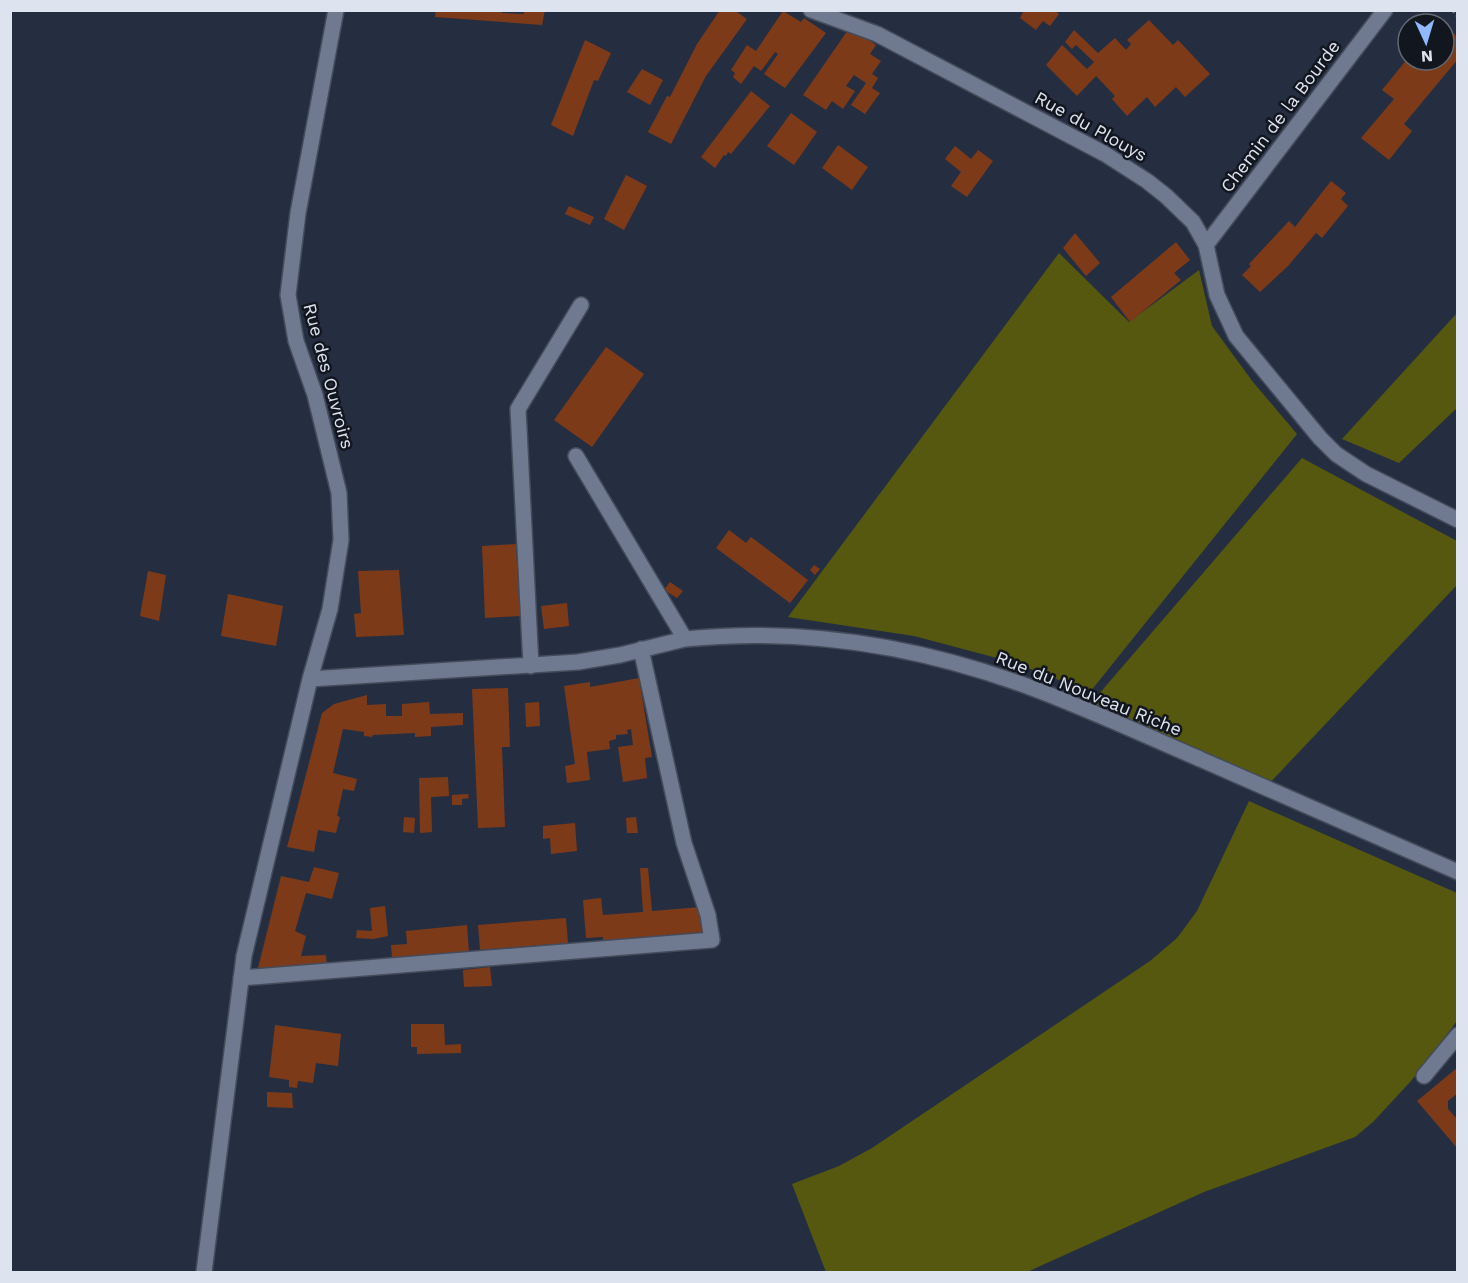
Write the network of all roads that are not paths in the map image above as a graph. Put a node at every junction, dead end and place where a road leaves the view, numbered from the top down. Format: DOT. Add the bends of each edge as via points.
graph roads {
  1 [pos="336,10"];
  2 [pos="811,10"];
  3 [pos="1385,10"];
  4 [pos="1206,245"];
  5 [pos="581,305"];
  6 [pos="576,456"];
  7 [pos="1458,520"];
  8 [pos="686,639"];
  9 [pos="641,650"];
  10 [pos="531,666"];
  11 [pos="310,678"];
  12 [pos="1458,872"];
  13 [pos="241,978"];
  14 [pos="1458,1035"];
  15 [pos="1424,1076"];
  16 [pos="204,1272"];
  1 -- 11 [label="street, Rue des Ouvroirs" via="298,213 288,295 296,341 315,395 339,493 341,540 330,609"];
  2 -- 4 [label="street, Rue du Plouys" via="877,34 1128,167 1182,210"];
  3 -- 4 [label="street, Chemin de la Bourde"];
  4 -- 7 [label="street, Rue du Plouys" via="1217,295 1236,336 1320,438 1366,474"];
  5 -- 10 [label="street" via="518,409"];
  6 -- 8 [label="street"];
  8 -- 9 [label="street, Rue du Nouveau Riche"];
  8 -- 12 [label="street, Rue du Nouveau Riche" via="742,634 818,637 970,667 1086,709"];
  9 -- 10 [label="street, Rue du Nouveau Riche" via="598,660"];
  9 -- 13 [label="street" via="684,843 708,915 712,940"];
  10 -- 11 [label="street, Rue du Nouveau Riche"];
  11 -- 13 [label="street, Rue des Ouvroirs" via="247,938"];
  13 -- 16 [label="street, Rue des Ouvroirs"];
  14 -- 15 [label="street"];
}
